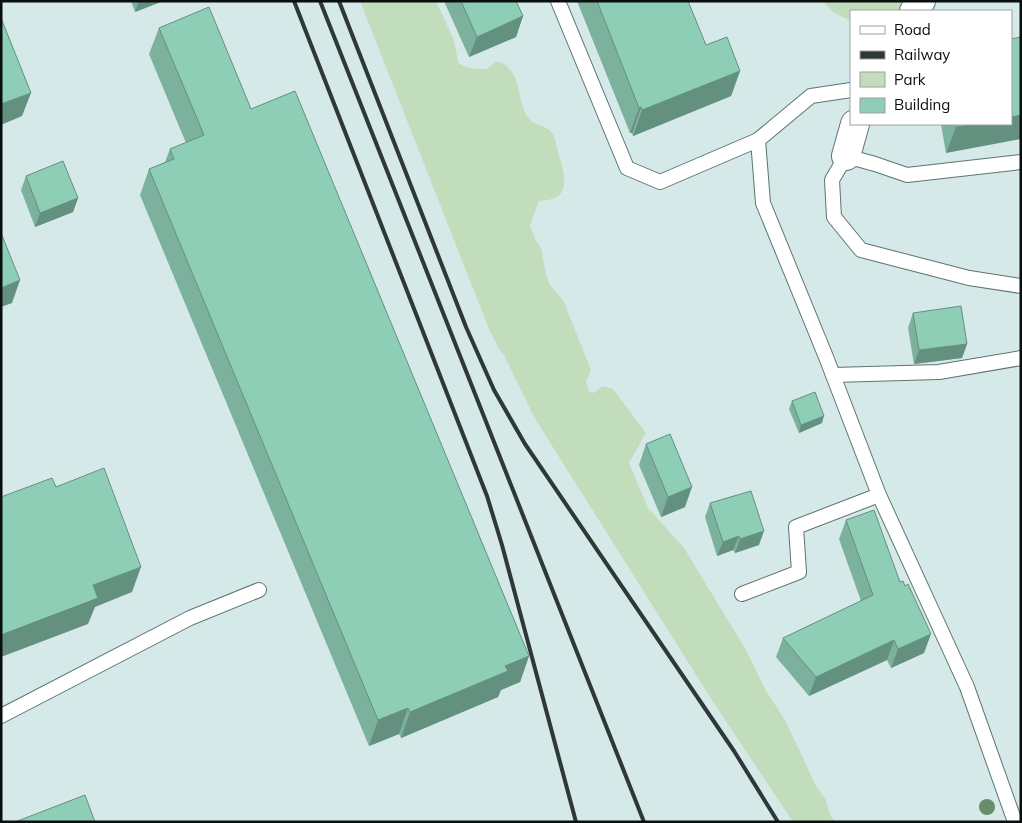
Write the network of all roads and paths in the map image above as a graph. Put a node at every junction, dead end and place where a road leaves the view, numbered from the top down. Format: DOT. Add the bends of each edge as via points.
graph roads {
  1 [pos="558,1"];
  2 [pos="850,90"];
  3 [pos="855,125"];
  4 [pos="758,140"];
  5 [pos="846,156"];
  6 [pos="1021,162"];
  7 [pos="1021,286"];
  8 [pos="1021,358"];
  9 [pos="833,375"];
  10 [pos="879,495"];
  11 [pos="259,590"];
  12 [pos="742,594"];
  13 [pos="1,716"];
  14 [pos="1015,822"];
  1 -- 4 [label="lane" via="627,168 660,182"];
  2 -- 4 [label="lane" via="811,96"];
  3 -- 5 [label="street"];
  4 -- 9 [label="lane" via="763,203"];
  5 -- 6 [label="lane" via="907,175"];
  5 -- 7 [label="lane" via="832,180 834,216 861,250 969,278"];
  8 -- 9 [label="lane" via="939,372"];
  9 -- 10 [label="lane"];
  10 -- 12 [label="lane" via="796,527 800,572"];
  10 -- 14 [label="lane" via="967,687"];
  11 -- 13 [label="lane" via="190,618"];
}
